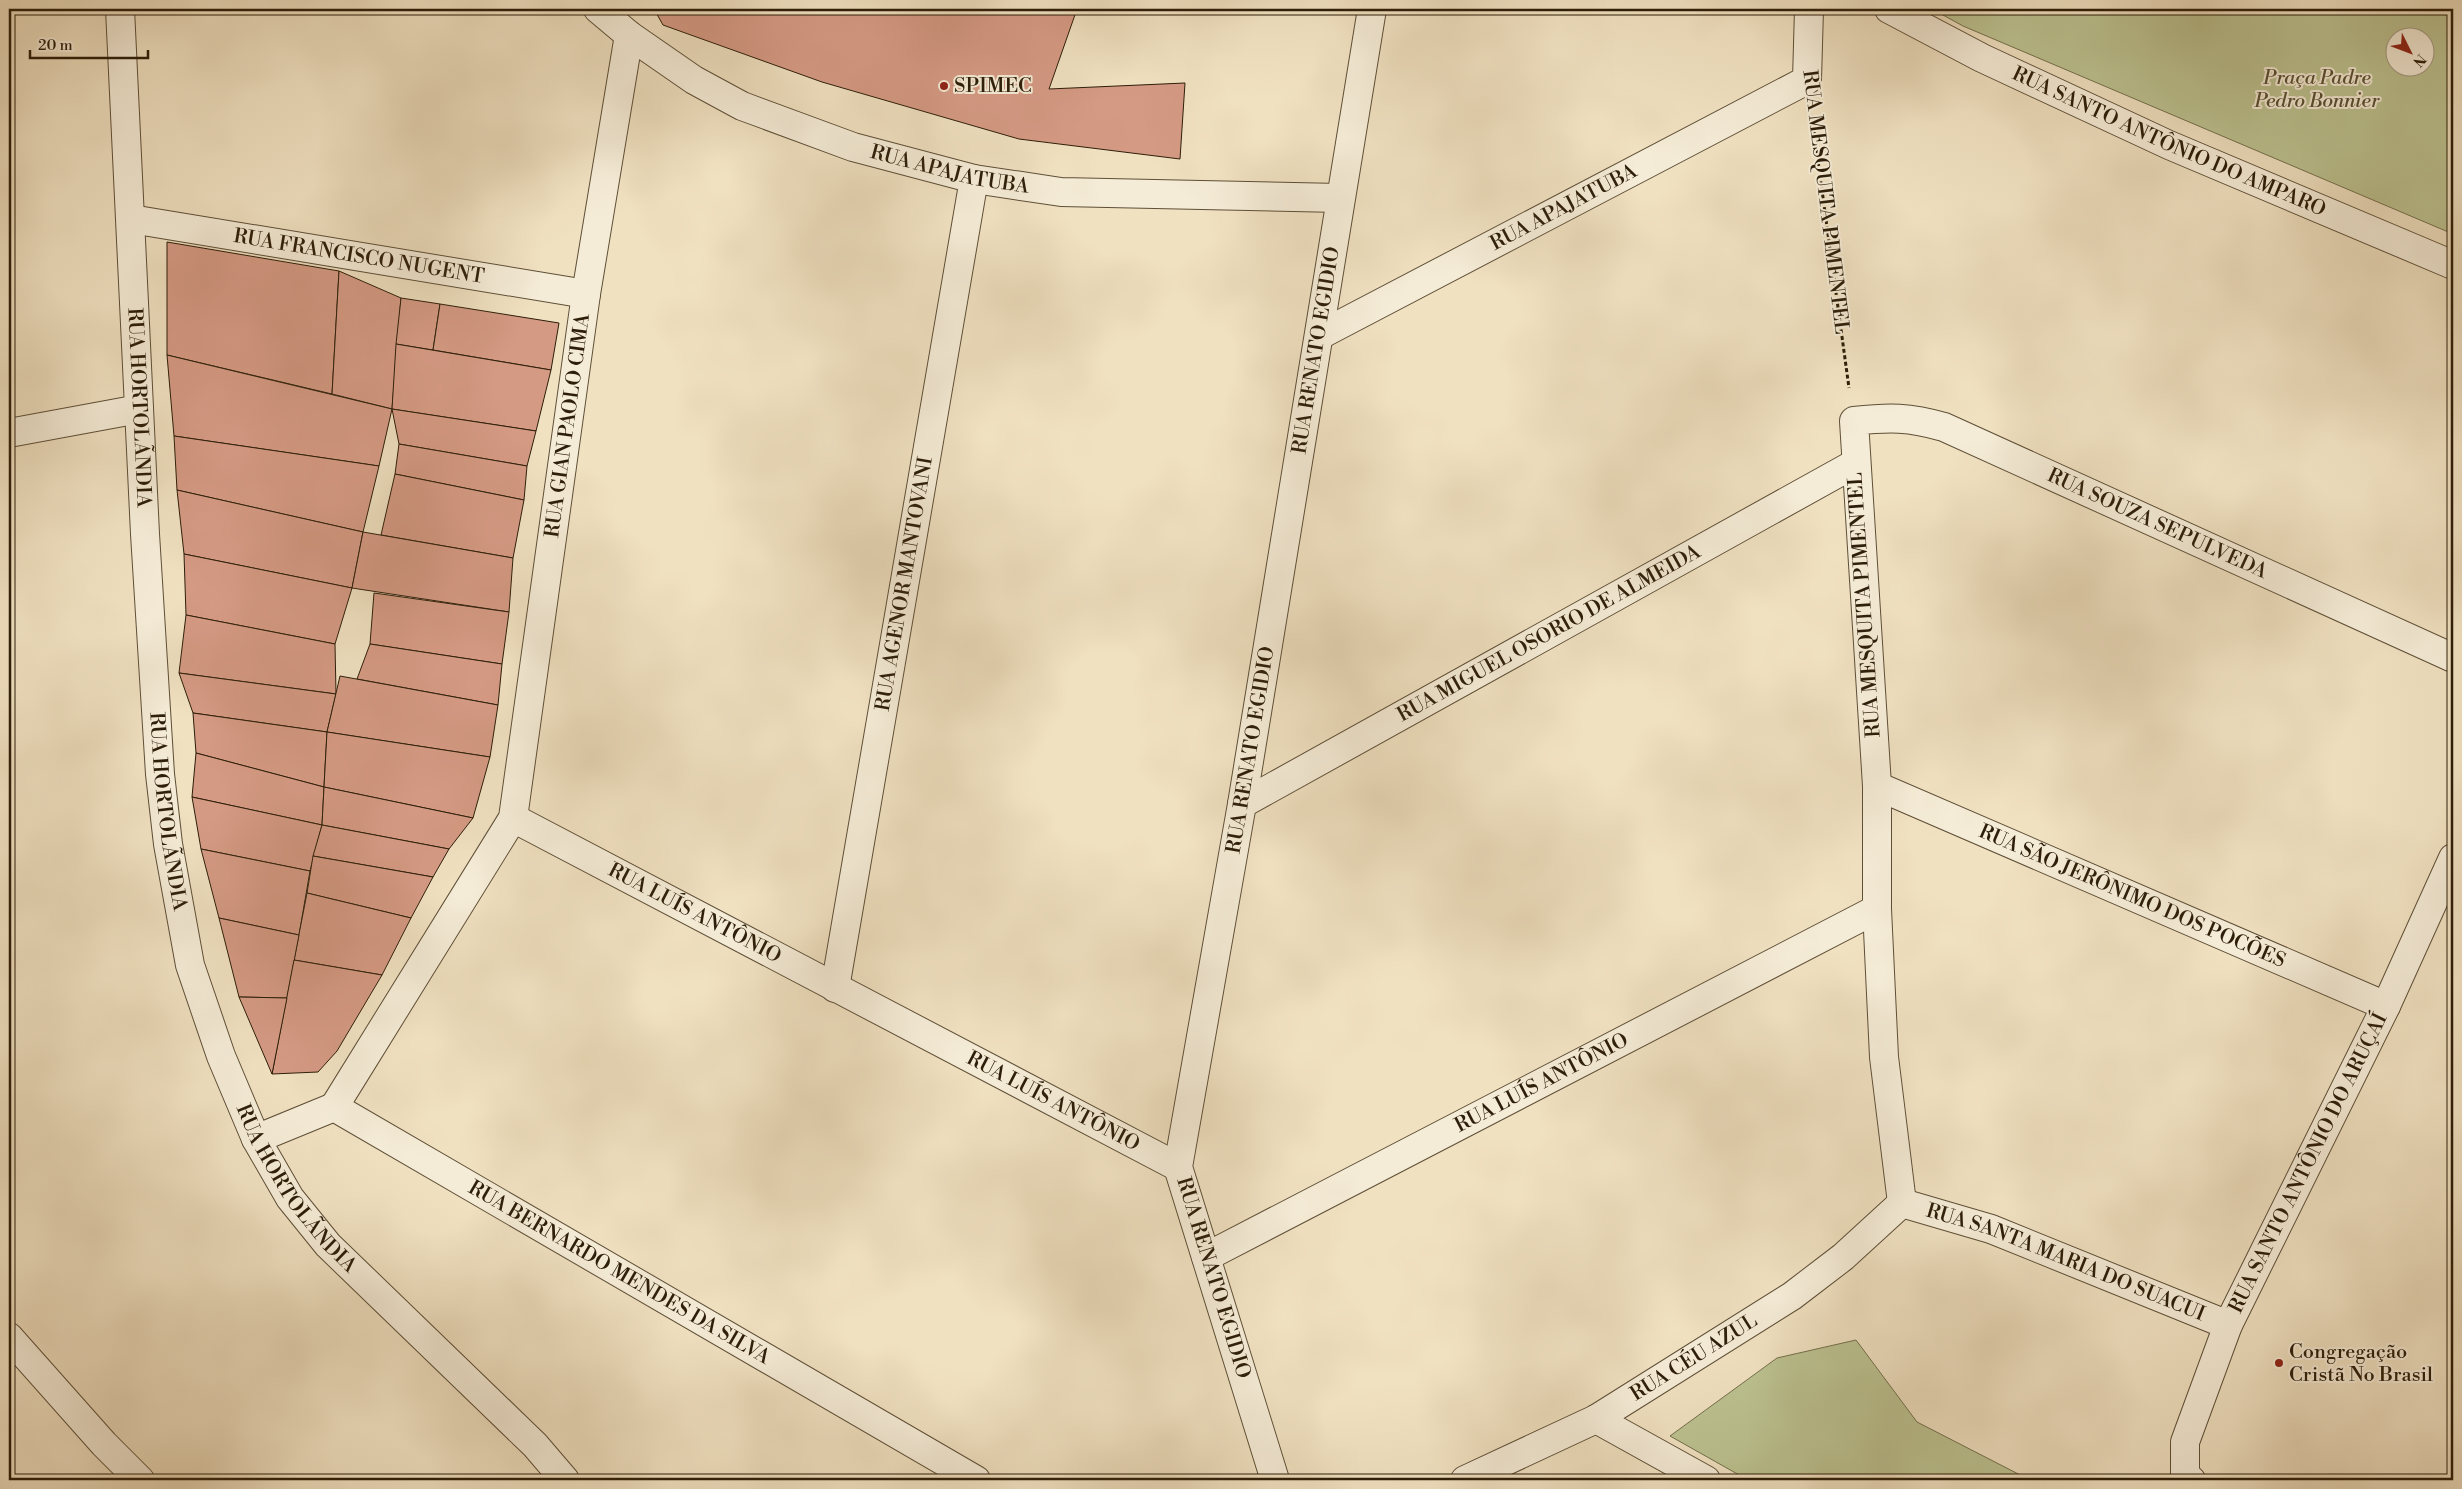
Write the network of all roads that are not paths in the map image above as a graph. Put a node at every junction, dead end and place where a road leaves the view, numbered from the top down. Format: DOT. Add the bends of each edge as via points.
graph roads {
  1 [pos="120,9"];
  2 [pos="598,9"];
  3 [pos="1372,9"];
  4 [pos="1810,9"];
  5 [pos="1889,9"];
  6 [pos="629,35"];
  7 [pos="1807,80"];
  8 [pos="974,179"];
  9 [pos="1340,198"];
  10 [pos="131,219"];
  11 [pos="2453,265"];
  12 [pos="586,294"];
  13 [pos="1320,335"];
  14 [pos="139,409"];
  15 [pos="1854,421"];
  16 [pos="15,429"];
  17 [pos="1856,463"];
  18 [pos="2453,658"];
  19 [pos="1877,786"];
  20 [pos="1242,804"];
  21 [pos="513,818"];
  22 [pos="2453,858"];
  23 [pos="1877,909"];
  24 [pos="835,988"];
  25 [pos="2386,1006"];
  26 [pos="334,1107"];
  27 [pos="256,1139"];
  28 [pos="1178,1166"];
  29 [pos="1902,1203"];
  30 [pos="1206,1257"];
  31 [pos="2228,1325"];
  32 [pos="9,1337"];
  33 [pos="1596,1419"];
  34 [pos="2188,1477"];
  35 [pos="140,1480"];
  36 [pos="565,1480"];
  37 [pos="976,1480"];
  38 [pos="1275,1480"];
  39 [pos="1465,1480"];
  40 [pos="1706,1480"];
  1 -- 10 [label="street, RUA HORTOLÃNDIA"];
  2 -- 6 [label="street, RUA APAJATUBA"];
  3 -- 9 [label="street, RUA RENATO EGIDIO"];
  4 -- 7 [label="street, RUA MESQUITA PIMENTEL"];
  5 -- 11 [label="street, RUA SANTO ANTÔNIO DO AMPARO" via="1982,58 2169,145"];
  6 -- 8 [label="street, RUA APAJATUBA" via="694,80 742,106 853,146"];
  6 -- 12 [label="street, RUA GIAN PAOLO CIMA"];
  7 -- 13 [label="street, RUA APAJATUBA"];
  8 -- 9 [label="street, RUA APAJATUBA" via="1061,192"];
  8 -- 24 [label="street, RUA AGENOR MANTOVANI"];
  9 -- 13 [label="street, RUA RENATO EGIDIO"];
  10 -- 12 [label="street, RUA FRANCISCO NUGENT"];
  10 -- 14 [label="street, RUA HORTOLÃNDIA"];
  12 -- 21 [label="street, RUA GIAN PAOLO CIMA"];
  13 -- 20 [label="street, RUA RENATO EGIDIO"];
  14 -- 16 [label="street"];
  14 -- 27 [label="street, RUA HORTOLÃNDIA" via="160,774 168,844 190,965 221,1056"];
  15 -- 17 [label="street, RUA MESQUITA PIMENTEL"];
  15 -- 18 [label="street, RUA SOUZA SEPULVEDA" via="1894,417 1944,427"];
  17 -- 19 [label="street, RUA MESQUITA PIMENTEL"];
  17 -- 20 [label="street, RUA MIGUEL OSORIO DE ALMEIDA"];
  19 -- 23 [label="street, RUA MESQUITA PIMENTEL"];
  19 -- 25 [label="street, RUA SÃO JERÔNIMO DOS POCÕES"];
  20 -- 28 [label="street, RUA RENATO EGIDIO"];
  21 -- 24 [label="street, RUA LUÍS ANTÔNIO"];
  21 -- 26 [label="street"];
  22 -- 25 [label="street, RUA SANTO ANTÔNIO DO ARUÇAÍ"];
  23 -- 29 [label="street, RUA MESQUITA PIMENTEL" via="1884,1057"];
  23 -- 30 [label="street, RUA LUÍS ANTÔNIO"];
  24 -- 28 [label="street, RUA LUÍS ANTÔNIO"];
  25 -- 31 [label="street, RUA SANTO ANTÔNIO DO ARUÇAÍ"];
  26 -- 27 [label="street"];
  26 -- 37 [label="street, RUA BERNARDO MENDES DA SILVA"];
  27 -- 36 [label="street, RUA HORTOLÃNDIA" via="290,1198 328,1245 535,1445"];
  28 -- 30 [label="street, RUA RENATO EGIDIO"];
  29 -- 31 [label="street, RUA SANTA MARIA DO SUACUI" via="1991,1229"];
  29 -- 33 [label="street, RUA CÉU AZUL" via="1843,1257 1792,1296"];
  30 -- 38 [label="street, RUA RENATO EGIDIO"];
  31 -- 34 [label="street, RUA SANTO ANTÔNIO DO ARUÇAÍ" via="2185,1442"];
  32 -- 35 [label="street"];
  33 -- 39 [label="street, RUA CÉU AZUL"];
  33 -- 40 [label="street"];
}
